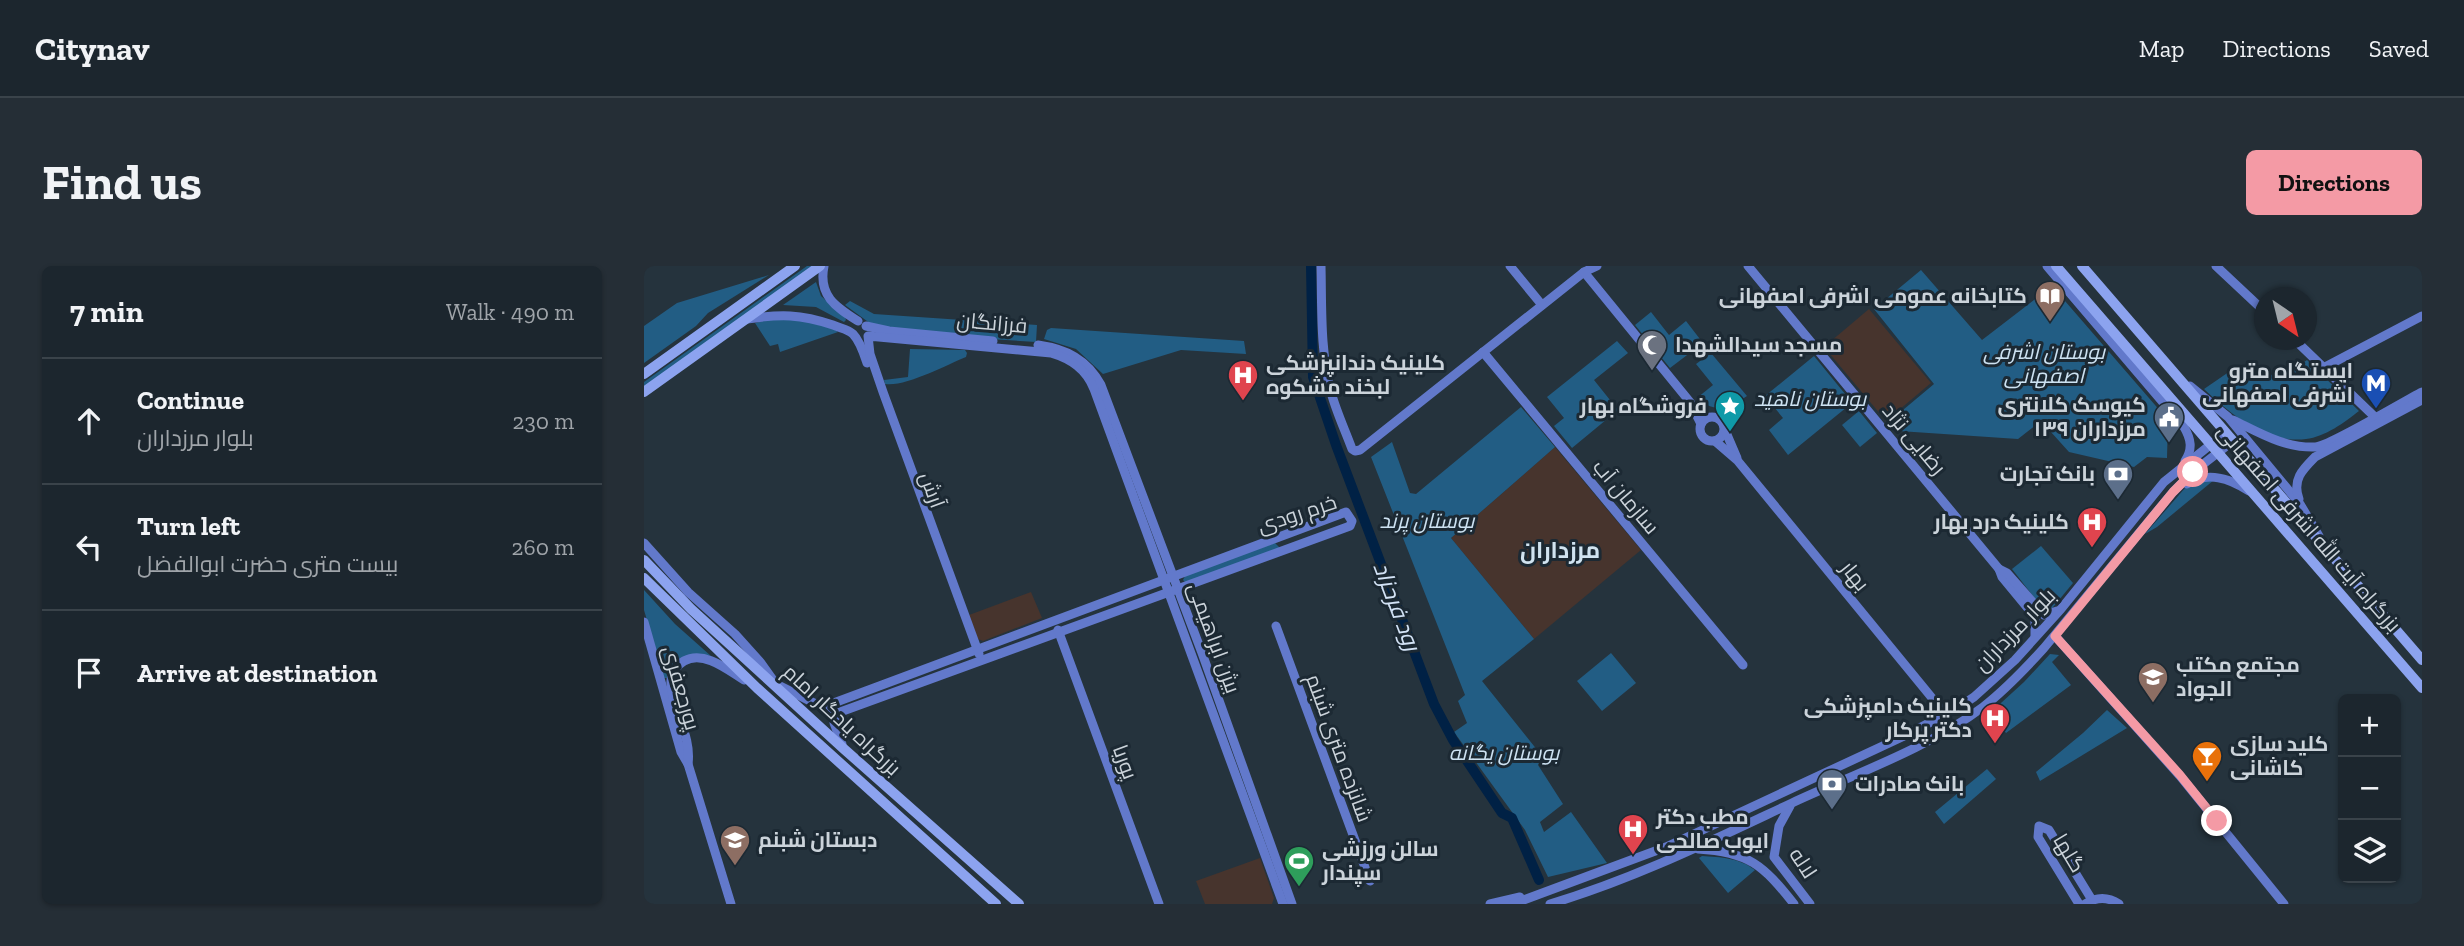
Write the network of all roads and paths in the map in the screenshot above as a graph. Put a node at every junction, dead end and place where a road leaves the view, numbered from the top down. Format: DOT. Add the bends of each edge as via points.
graph roads {
  1 [pos="795,266"];
  2 [pos="822,266"];
  3 [pos="1321,266"];
  4 [pos="1510,266"];
  5 [pos="1597,266"];
  6 [pos="1748,266"];
  7 [pos="2047,266"];
  8 [pos="2056,266"];
  9 [pos="2082,266"];
  10 [pos="2216,266"];
  11 [pos="1586,269"];
  12 [pos="2069,288"];
  13 [pos="2254,302"];
  14 [pos="1542,306"];
  15 [pos="2422,316"];
  16 [pos="745,319"];
  17 [pos="864,328"];
  18 [pos="851,331"];
  19 [pos="2306,350"];
  20 [pos="1483,352"];
  21 [pos="2325,367"];
  22 [pos="644,374"];
  23 [pos="2175,374"];
  24 [pos="1096,387"];
  25 [pos="2422,392"];
  26 [pos="644,394"];
  27 [pos="2422,400"];
  28 [pos="1690,402"];
  29 [pos="1709,417"];
  30 [pos="2228,417"];
  31 [pos="2378,419"];
  32 [pos="1701,424"];
  33 [pos="1724,430"];
  34 [pos="2229,437"];
  35 [pos="1715,441"];
  36 [pos="2215,448"];
  37 [pos="1737,460"];
  38 [pos="2174,472"];
  39 [pos="2173,492"];
  40 [pos="2255,495"];
  41 [pos="2300,504"];
  42 [pos="2138,513"];
  43 [pos="2150,521"];
  44 [pos="1280,537"];
  45 [pos="644,543"];
  46 [pos="1285,550"];
  47 [pos="2328,551"];
  48 [pos="644,560"];
  49 [pos="1999,569"];
  50 [pos="644,578"];
  51 [pos="1169,578"];
  52 [pos="1174,591"];
  53 [pos="2061,609"];
  54 [pos="1055,621"];
  55 [pos="644,622"];
  56 [pos="1276,626"];
  57 [pos="1059,633"];
  58 [pos="2399,633"];
  59 [pos="2055,636"];
  60 [pos="2035,638"];
  61 [pos="644,648"];
  62 [pos="975,650"];
  63 [pos="2422,653"];
  64 [pos="2422,660"];
  65 [pos="979,662"];
  66 [pos="655,663"];
  67 [pos="1743,665"];
  68 [pos="776,684"];
  69 [pos="757,688"];
  70 [pos="2422,688"];
  71 [pos="831,704"];
  72 [pos="841,712"];
  73 [pos="1946,715"];
  74 [pos="844,749"];
  75 [pos="688,764"];
  76 [pos="1794,802"];
  77 [pos="1267,847"];
  78 [pos="1696,849"];
  79 [pos="1370,881"];
  80 [pos="1552,889"];
  81 [pos="2089,902"];
  82 [pos="1553,903"];
  83 [pos="731,904"];
  84 [pos="996,904"];
  85 [pos="1019,904"];
  86 [pos="1159,904"];
  87 [pos="1283,904"];
  88 [pos="1292,904"];
  89 [pos="1490,904"];
  90 [pos="1513,904"];
  91 [pos="1794,904"];
  92 [pos="1810,904"];
  93 [pos="2079,904"];
  94 [pos="2119,904"];
  95 [pos="2284,904"];
  1 -- 22 [label="highway"];
  2 -- 16 [label="highway"];
  2 -- 17 [label="street" via="825,293"];
  3 -- 20 [label="street" via="1326,366 1352,449 1358,451"];
  4 -- 14 [label="street"];
  5 -- 11 [label="street"];
  6 -- 49 [label="street, رضایی نژاد"];
  7 -- 12 [label="street"];
  8 -- 12 [label="highway, بزرگراه آیت الله اشرفی اصفهانی"];
  9 -- 23 [label="highway, بزرگراه آیت الله اشرفی اصفهانی"];
  10 -- 13 [label="street"];
  11 -- 14 [label="street"];
  11 -- 28 [label="street"];
  12 -- 36 [label="highway, بزرگراه آیت الله اشرفی اصفهانی"];
  12 -- 38 [label="street" via="2186,430 2189,453"];
  14 -- 20 [label="street"];
  15 -- 21 [label="street"];
  16 -- 18 [label="street" via="798,315"];
  16 -- 26 [label="highway"];
  17 -- 18 [label="street, فرزانگان" via="863,337"];
  17 -- 18 [label="street" via="852,321"];
  17 -- 24 [label="street, فرزانگان" via="1038,348 1083,369"];
  17 -- 62 [label="street, آرش"];
  18 -- 62 [label="street, آرش"];
  19 -- 21 [label="street"];
  20 -- 67 [label="street, سازمان آب"];
  21 -- 31 [label="street"];
  23 -- 30 [label="street"];
  23 -- 34 [label="highway, بزرگراه آیت الله اشرفی اصفهانی"];
  24 -- 51 [label="street, بیژن ابراهیمی"];
  25 -- 31 [label="street"];
  27 -- 31 [label="street"];
  28 -- 29 [label="street"];
  28 -- 32 [label="street"];
  29 -- 32 [label="street"];
  29 -- 33 [label="street" via="1721,420"];
  30 -- 31 [label="street" via="2285,444 2319,447"];
  30 -- 41 [label="street"];
  31 -- 41 [label="street" via="2315,457 2301,471 2296,485"];
  32 -- 35 [label="street" via="1702,436"];
  33 -- 35 [label="street"];
  33 -- 37 [label="street"];
  34 -- 36 [label="street, بلوار مرزداران"];
  34 -- 47 [label="highway, بزرگراه آیت الله اشرفی اصفهانی"];
  35 -- 37 [label="street"];
  36 -- 38 [label="street, بلوار مرزداران"];
  36 -- 39 [label="street, بلوار مرزداران"];
  36 -- 40 [label="highway, بزرگراه آیت الله اشرفی اصفهانی"];
  37 -- 73 [label="street, بهار"];
  38 -- 42 [label="street, بلوار مرزداران"];
  39 -- 40 [label="street" via="2195,479 2216,477"];
  39 -- 43 [label="street, بلوار مرزداران"];
  40 -- 70 [label="highway, بزرگراه آیت الله اشرفی اصفهانی"];
  41 -- 47 [label="street"];
  42 -- 43 [label="street" via="2146,514"];
  42 -- 53 [label="street, بلوار مرزداران"];
  43 -- 59 [label="street, بلوار مرزداران"];
  44 -- 46 [label="street"];
  44 -- 46 [label="street, خرم رودی" via="1346,512 1352,521 1350,526"];
  44 -- 51 [label="street, خرم رودی"];
  45 -- 68 [label="street" via="688,592 735,634"];
  46 -- 52 [label="street, خرم رودی"];
  47 -- 58 [label="highway, بزرگراه آیت الله اشرفی اصفهانی"];
  48 -- 68 [label="highway, بزرگراه یادگار امام" via="691,609"];
  49 -- 53 [label="street, رضایی نژاد" via="2044,615"];
  49 -- 60 [label="street, رضایی نژاد" via="2035,617"];
  50 -- 69 [label="highway, بزرگراه یادگار امام"];
  51 -- 52 [label="street, بیژن ابراهیمی"];
  51 -- 54 [label="street, خرم رودی"];
  52 -- 57 [label="street, خرم رودی"];
  52 -- 77 [label="street, بیژن ابراهیمی"];
  53 -- 60 [label="street, بلوار مرزداران"];
  54 -- 57 [label="street, پوریا"];
  54 -- 62 [label="street, خرم رودی"];
  55 -- 66 [label="street, پورجعفری"];
  56 -- 79 [label="street, شانزده متری شبنم"];
  57 -- 65 [label="street, خرم رودی"];
  57 -- 86 [label="street, پوریا"];
  58 -- 63 [label="highway"];
  58 -- 64 [label="highway, بزرگراه آیت الله اشرفی اصفهانی"];
  59 -- 76 [label="street, بلوار مرزداران" via="2003,690 1963,720"];
  59 -- 95 [label="street" via="2180,775"];
  60 -- 73 [label="street, بلوار مرزداران" via="1994,680"];
  61 -- 66 [label="street"];
  62 -- 65 [label="street, آرش"];
  62 -- 71 [label="street, خرم رودی"];
  65 -- 72 [label="street, خرم رودی"];
  66 -- 75 [label="street, پورجعفری"];
  68 -- 71 [label="street" via="810,703"];
  68 -- 74 [label="highway, بزرگراه یادگار امام"];
  69 -- 75 [label="street, پورجعفری" via="707,659 690,659 676,668 671,684 689,751"];
  69 -- 84 [label="highway, بزرگراه یادگار امام"];
  71 -- 72 [label="street" via="826,709 829,714"];
  72 -- 74 [label="street" via="834,728"];
  73 -- 80 [label="street, بلوار مرزداران" via="1666,847"];
  74 -- 85 [label="highway, بزرگراه یادگار امام"];
  75 -- 83 [label="street, پورجعفری"];
  76 -- 78 [label="street, بلوار مرزداران"];
  76 -- 92 [label="street, لاله" via="1779,826 1774,857"];
  77 -- 87 [label="street, بیژن ابراهیمی"];
  77 -- 88 [label="street, بیژن ابراهیمی"];
  78 -- 82 [label="street, بلوار مرزداران"];
  78 -- 91 [label="street, لاله" via="1719,850 1763,868"];
  80 -- 89 [label="street"];
  80 -- 90 [label="street, بلوار مرزداران"];
  81 -- 93 [label="street, گلها" via="2049,830 2039,826 2038,837"];
  81 -- 94 [label="street" via="2104,898"];
}
